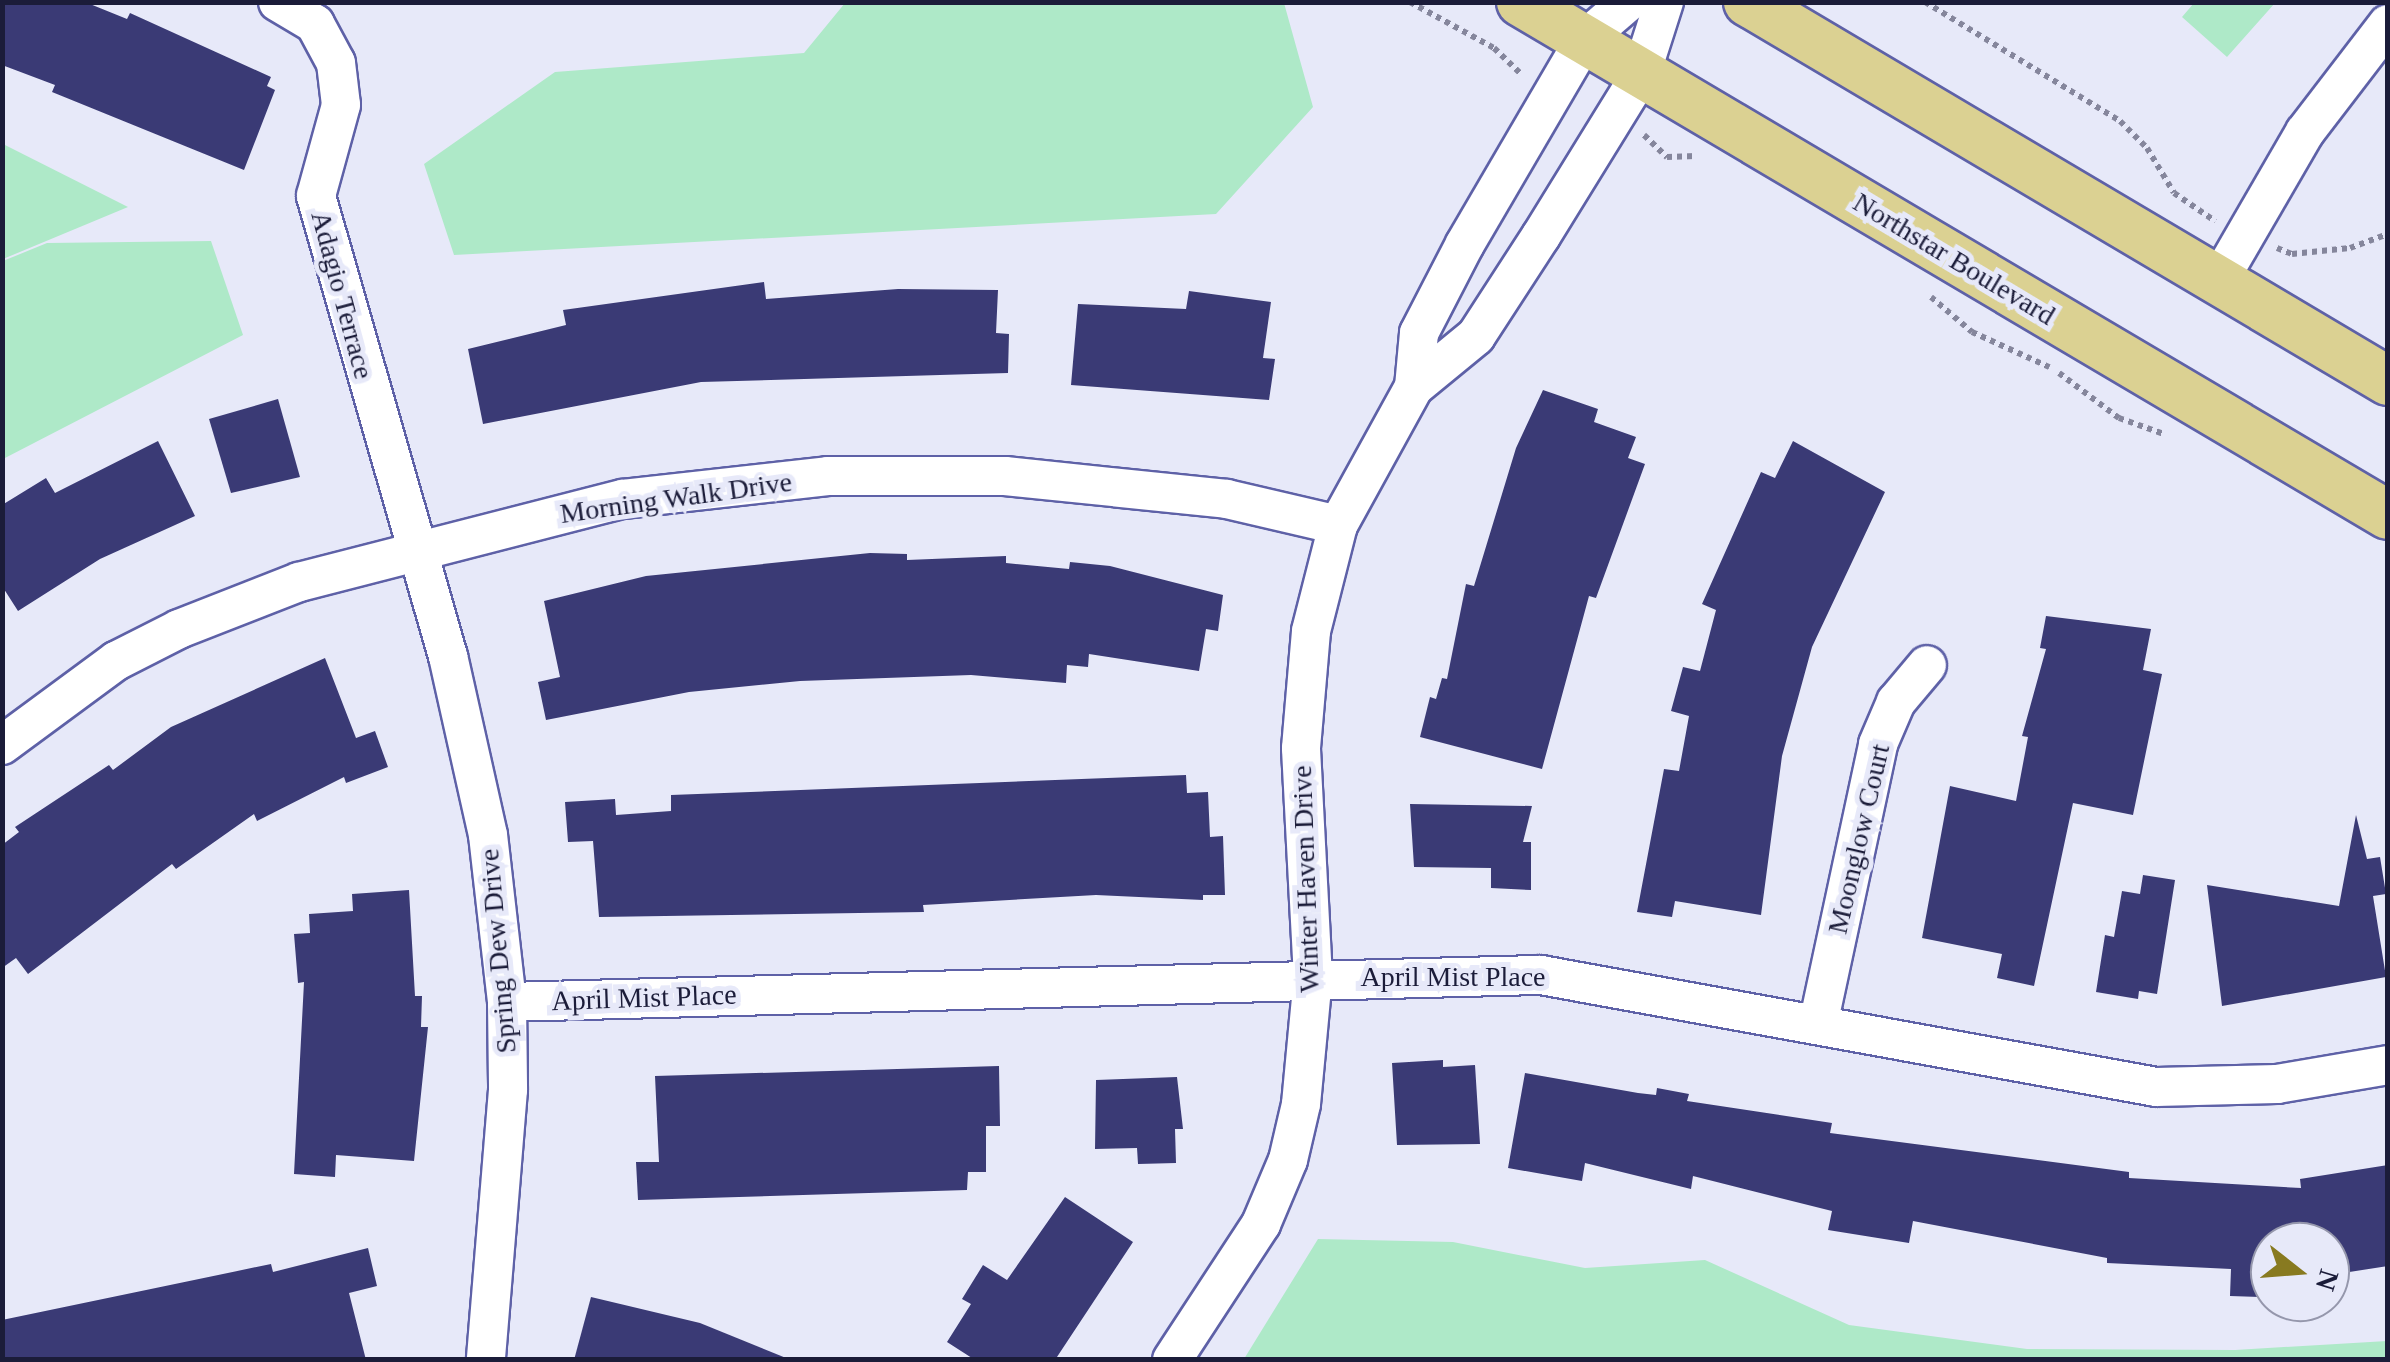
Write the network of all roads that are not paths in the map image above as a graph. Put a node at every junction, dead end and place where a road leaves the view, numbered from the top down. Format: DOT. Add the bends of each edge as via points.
graph roads {
  1 [pos="278,2"];
  2 [pos="1521,2"];
  3 [pos="1628,2"];
  4 [pos="1664,2"];
  5 [pos="1748,2"];
  6 [pos="2388,24"];
  7 [pos="1584,40"];
  8 [pos="1641,74"];
  9 [pos="2218,282"];
  10 [pos="2388,382"];
  11 [pos="1414,387"];
  12 [pos="2388,515"];
  13 [pos="1338,525"];
  14 [pos="413,552"];
  15 [pos="1927,665"];
  16 [pos="2,745"];
  17 [pos="1313,978"];
  18 [pos="508,1002"];
  19 [pos="1818,1025"];
  20 [pos="2388,1065"];
  21 [pos="486,1360"];
  22 [pos="1172,1360"];
  1 -- 14 [label="street, Adagio Terrace" via="315,24 336,63 341,105 316,196"];
  2 -- 7 [label="main road, Northstar Boulevard"];
  3 -- 7 [label="street, Winter Haven Drive"];
  4 -- 8 [label="street, Winter Haven Drive"];
  5 -- 9 [label="main road"];
  6 -- 9 [label="street" via="2304,132"];
  7 -- 8 [label="main road, Northstar Boulevard"];
  7 -- 11 [label="street, Winter Haven Drive" via="1419,333"];
  8 -- 11 [label="street, Winter Haven Drive" via="1476,336"];
  8 -- 12 [label="main road, Northstar Boulevard"];
  9 -- 10 [label="main road"];
  11 -- 13 [label="street, Winter Haven Drive"];
  13 -- 14 [label="street, Morning Walk Drive" via="1210,497 1005,476 903,474 623,500"];
  13 -- 17 [label="street, Winter Haven Drive" via="1311,630 1300,748"];
  14 -- 16 [label="street, Morning Walk Drive" via="299,582 179,629 116,661"];
  14 -- 18 [label="street, Spring Dew Drive" via="472,748"];
  15 -- 19 [label="street, Moonglow Court" via="1896,702 1878,744"];
  17 -- 18 [label="street, April Mist Place"];
  17 -- 19 [label="street, April Mist Place" via="1541,975"];
  17 -- 22 [label="street, Winter Haven Drive" via="1310,1048 1288,1160 1261,1224"];
  18 -- 21 [label="street, Spring Dew Drive" via="508,1090"];
  19 -- 20 [label="street, April Mist Place" via="2156,1087 2277,1084"];
}
